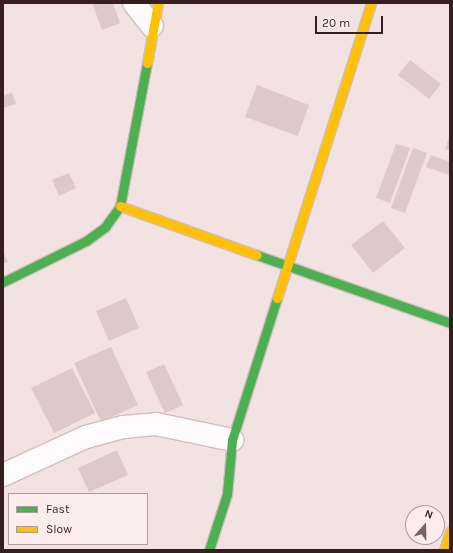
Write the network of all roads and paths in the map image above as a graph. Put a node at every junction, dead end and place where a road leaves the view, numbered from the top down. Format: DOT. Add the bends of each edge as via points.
graph roads {
  1 [pos="134,3"];
  2 [pos="158,3"];
  3 [pos="371,3"];
  4 [pos="152,26"];
  5 [pos="120,206"];
  6 [pos="287,263"];
  7 [pos="3,282"];
  8 [pos="450,323"];
  9 [pos="232,440"];
  10 [pos="3,474"];
  11 [pos="450,532"];
  12 [pos="209,550"];
  13 [pos="444,550"];
  1 -- 4 [label="street"];
  2 -- 4 [label="street"];
  3 -- 6 [label="street"];
  4 -- 5 [label="street"];
  5 -- 6 [label="street"];
  5 -- 7 [label="street" via="105,227 86,241"];
  6 -- 8 [label="street"];
  6 -- 9 [label="street"];
  9 -- 10 [label="street" via="156,424 123,427 86,437"];
  9 -- 12 [label="street" via="227,494"];
  11 -- 13 [label="street"];
}
